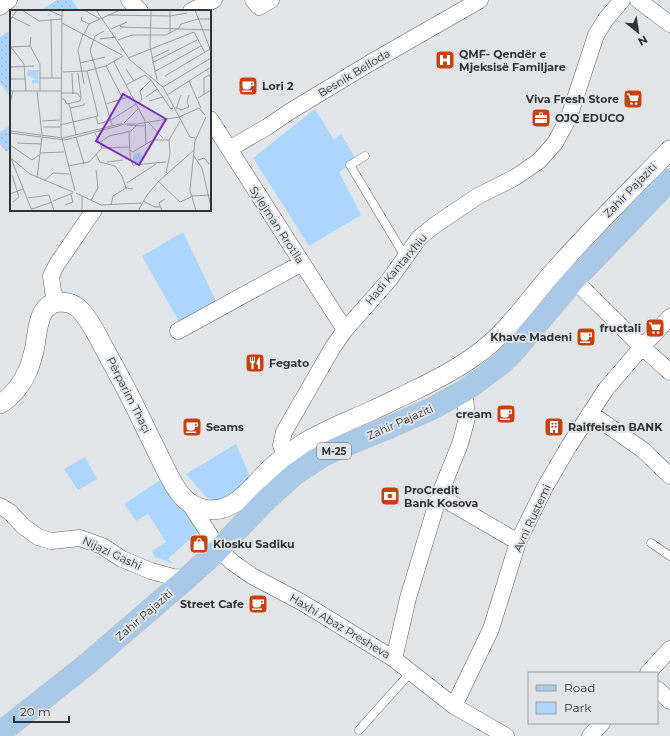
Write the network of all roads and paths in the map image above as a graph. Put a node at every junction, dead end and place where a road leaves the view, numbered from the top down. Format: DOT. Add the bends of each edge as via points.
graph roads {
  1 [pos="9,0"];
  2 [pos="129,0"];
  3 [pos="214,0"];
  4 [pos="253,0"];
  5 [pos="271,0"];
  6 [pos="480,0"];
  7 [pos="622,0"];
  8 [pos="638,0"];
  9 [pos="0,7"];
  10 [pos="139,10"];
  11 [pos="193,10"];
  12 [pos="670,24"];
  13 [pos="211,122"];
  14 [pos="229,149"];
  15 [pos="670,150"];
  16 [pos="365,156"];
  17 [pos="670,180"];
  18 [pos="93,211"];
  19 [pos="406,258"];
  20 [pos="302,263"];
  21 [pos="574,280"];
  22 [pos="57,302"];
  23 [pos="670,317"];
  24 [pos="178,330"];
  25 [pos="345,330"];
  26 [pos="642,347"];
  27 [pos="670,372"];
  28 [pos="464,391"];
  29 [pos="0,404"];
  30 [pos="590,413"];
  31 [pos="290,465"];
  32 [pos="670,476"];
  33 [pos="439,496"];
  34 [pos="189,503"];
  35 [pos="0,506"];
  36 [pos="518,542"];
  37 [pos="651,543"];
  38 [pos="219,549"];
  39 [pos="670,556"];
  40 [pos="187,578"];
  41 [pos="670,649"];
  42 [pos="394,659"];
  43 [pos="411,672"];
  44 [pos="649,672"];
  45 [pos="658,690"];
  46 [pos="670,701"];
  47 [pos="454,706"];
  48 [pos="601,724"];
  49 [pos="359,730"];
  50 [pos="0,734"];
  51 [pos="506,736"];
  52 [pos="590,736"];
  1 -- 9 [label="street"];
  2 -- 10 [label="street"];
  3 -- 11 [label="street"];
  4 -- 5 [label="street" via="259,7"];
  6 -- 14 [label="street, Besnik Belloda" via="363,67"];
  7 -- 19 [label="street, Hadi Kantarxhiu" via="596,35 568,117 555,143 539,161 514,178 478,196 435,225 419,238"];
  8 -- 12 [label="street"];
  13 -- 14 [label="street, Sylejman Rrotlla"];
  14 -- 20 [label="street, Sylejman Rrotlla"];
  15 -- 31 [label="street, Zahir Pajaziti" via="554,270 495,340 441,377 305,442"];
  16 -- 19 [label="lane" via="350,165"];
  17 -- 21 [label="main road, Zahir Pajaziti / M-25"];
  18 -- 22 [label="street" via="51,276"];
  19 -- 25 [label="street, Hadi Kantarxhiu"];
  20 -- 24 [label="street"];
  20 -- 25 [label="street, Sylejman Rrotlla"];
  21 -- 26 [label="street"];
  21 -- 28 [label="main road, Zahir Pajaziti / M-25" via="516,350"];
  22 -- 29 [label="street" via="42,314 28,371 17,388"];
  22 -- 34 [label="street, Përparim Thaçi" via="70,303 80,309 100,340 173,483"];
  23 -- 26 [label="street, Avni Rustemi"];
  25 -- 31 [label="street, Hadi Kantarxhiu" via="284,432 281,445"];
  26 -- 27 [label="street"];
  26 -- 30 [label="street, Avni Rustemi" via="606,389"];
  28 -- 31 [label="main road, Zahir Pajaziti / M-25" via="431,409 336,450"];
  28 -- 33 [label="street" via="466,422"];
  30 -- 32 [label="street" via="643,450"];
  30 -- 36 [label="street, Avni Rustemi" via="545,487"];
  31 -- 34 [label="street, Zahir Pajaziti" via="269,470 236,503 224,509 202,509"];
  31 -- 38 [label="main road, Zahir Pajaziti / M-25" via="266,500"];
  33 -- 36 [label="street"];
  33 -- 42 [label="street" via="408,598"];
  34 -- 38 [label="street, Haxhi Abaz Presheva"];
  35 -- 40 [label="street, Nijazi Gashi" via="38,537 51,541 80,538 102,546 122,559 151,571"];
  36 -- 47 [label="street, Avni Rustemi" via="491,629"];
  37 -- 39 [label="lane"];
  38 -- 40 [label="main road, Zahir Pajaziti / M-25"];
  38 -- 42 [label="street, Haxhi Abaz Presheva" via="252,576 304,602"];
  40 -- 50 [label="main road, Zahir Pajaziti / M-25" via="86,665"];
  41 -- 44 [label="street"];
  42 -- 43 [label="street, Haxhi Abaz Presheva"];
  43 -- 47 [label="street, Haxhi Abaz Presheva"];
  43 -- 49 [label="lane"];
  45 -- 46 [label="street"];
  47 -- 51 [label="street, Haxhi Abaz Presheva"];
  48 -- 52 [label="street"];
}
